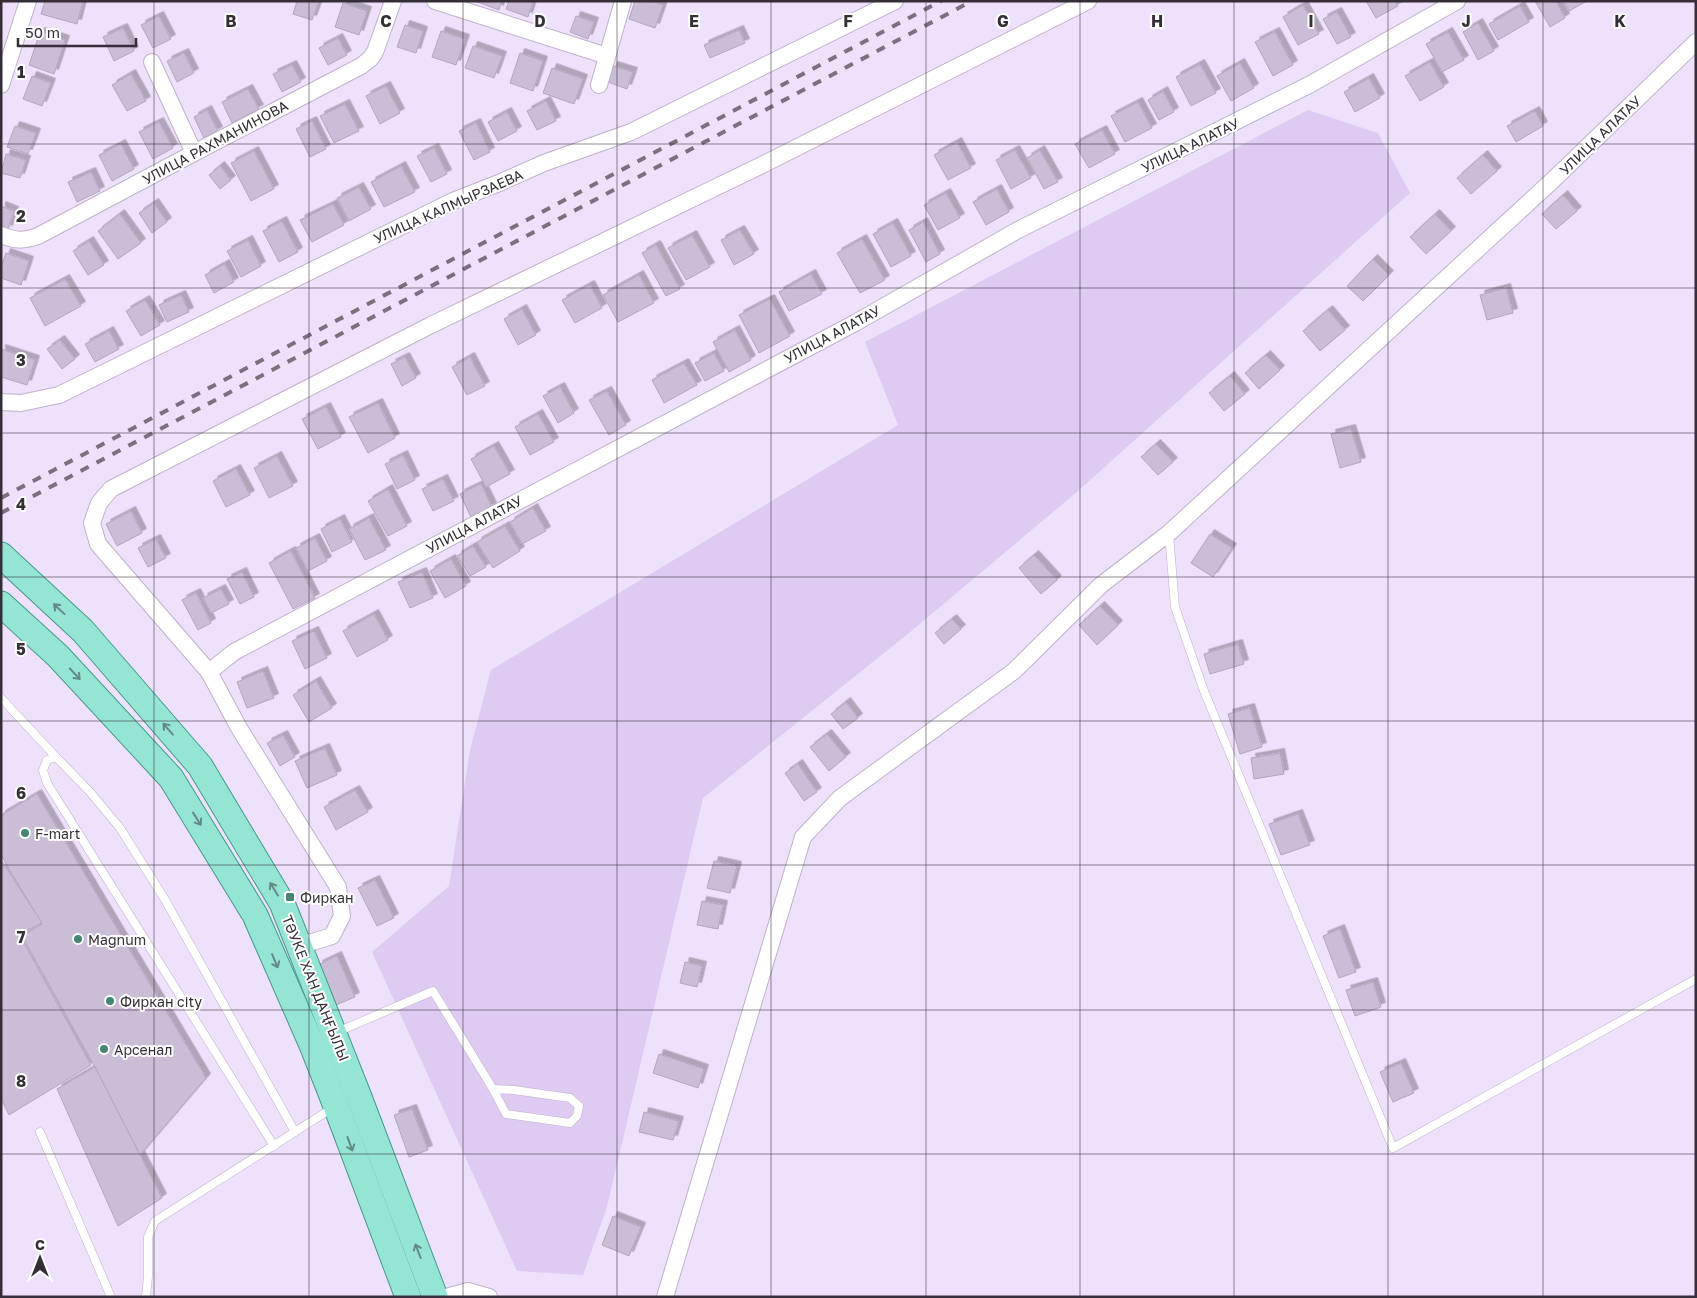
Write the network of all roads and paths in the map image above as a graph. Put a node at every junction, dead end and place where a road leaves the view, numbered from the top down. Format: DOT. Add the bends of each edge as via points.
graph roads {
  1 [pos="28,1"];
  2 [pos="393,1"];
  3 [pos="435,1"];
  4 [pos="623,1"];
  5 [pos="894,1"];
  6 [pos="1088,1"];
  7 [pos="1457,1"];
  8 [pos="1696,42"];
  9 [pos="6,54"];
  10 [pos="607,56"];
  11 [pos="152,62"];
  12 [pos="1,85"];
  13 [pos="599,85"];
  14 [pos="194,153"];
  15 [pos="1,235"];
  16 [pos="1,402"];
  17 [pos="1169,532"];
  18 [pos="1,555"];
  19 [pos="1,604"];
  20 [pos="209,672"];
  21 [pos="1,698"];
  22 [pos="56,757"];
  23 [pos="299,946"];
  24 [pos="1696,979"];
  25 [pos="334,1033"];
  26 [pos="493,1089"];
  27 [pos="347,1101"];
  28 [pos="40,1132"];
  29 [pos="295,1132"];
  30 [pos="274,1146"];
  31 [pos="111,1297"];
  32 [pos="146,1297"];
  33 [pos="408,1297"];
  34 [pos="435,1297"];
  35 [pos="446,1297"];
  36 [pos="489,1297"];
  37 [pos="665,1297"];
  1 -- 9 [label="street"];
  2 -- 14 [label="street, УЛИЦА РАХМАНИНОВА" via="375,52 361,66"];
  3 -- 10 [label="street"];
  4 -- 10 [label="street"];
  5 -- 16 [label="street, УЛИЦА КАЛМЫРЗАЕВА" via="631,132 544,163 453,201 59,395 21,403"];
  6 -- 20 [label="street" via="764,164 431,325 111,488 99,503 92,523 98,544"];
  7 -- 20 [label="street, УЛИЦА АЛАТАУ" via="1309,85 1018,230 846,327 234,652"];
  8 -- 17 [label="street, УЛИЦА АЛАТАУ" via="1553,180"];
  9 -- 12 [label="street"];
  10 -- 13 [label="street"];
  11 -- 14 [label="street"];
  14 -- 15 [label="street, УЛИЦА РАХМАНИНОВА" via="38,236 26,240"];
  17 -- 24 [label="lane" via="1174,607 1204,691 1393,1148"];
  17 -- 37 [label="street, УЛИЦА АЛАТАУ" via="1101,586 1014,671 840,798 803,837"];
  23 -- 18 [label="main road, ТӘУКЕ ХАН ДАҢҒЫЛЫ, one-way" via="282,903 200,766 83,631"];
  19 -- 27 [label="main road, ТӘУКЕ ХАН ДАҢҒЫЛЫ, one-way" via="58,656 171,778 255,915 312,1044"];
  20 -- 23 [label="street" via="239,728 338,888 342,916 332,936"];
  21 -- 22 [label="lane"];
  22 -- 29 [label="lane" via="120,828 164,898"];
  22 -- 30 [label="lane" via="47,760 44,770 47,783"];
  23 -- 25 [label="main road, ТӘУКЕ ХАН ДАҢҒЫЛЫ"];
  25 -- 26 [label="lane" via="433,991"];
  25 -- 27 [label="main road, ТӘУКЕ ХАН ДАҢҒЫЛЫ"];
  26 -- 26 [label="lane" via="570,1098 579,1106 577,1116 570,1123 506,1114"];
  27 -- 29 [label="lane"];
  27 -- 33 [label="main road, ТӘУКЕ ХАН ДАҢҒЫЛЫ, one-way"];
  34 -- 27 [label="main road, ТӘУКЕ ХАН ДАҢҒЫЛЫ, one-way"];
  28 -- 31 [label="lane"];
  29 -- 30 [label="lane"];
  30 -- 32 [label="lane" via="155,1221 148,1237"];
  35 -- 36 [label="street" via="468,1291"];
}
